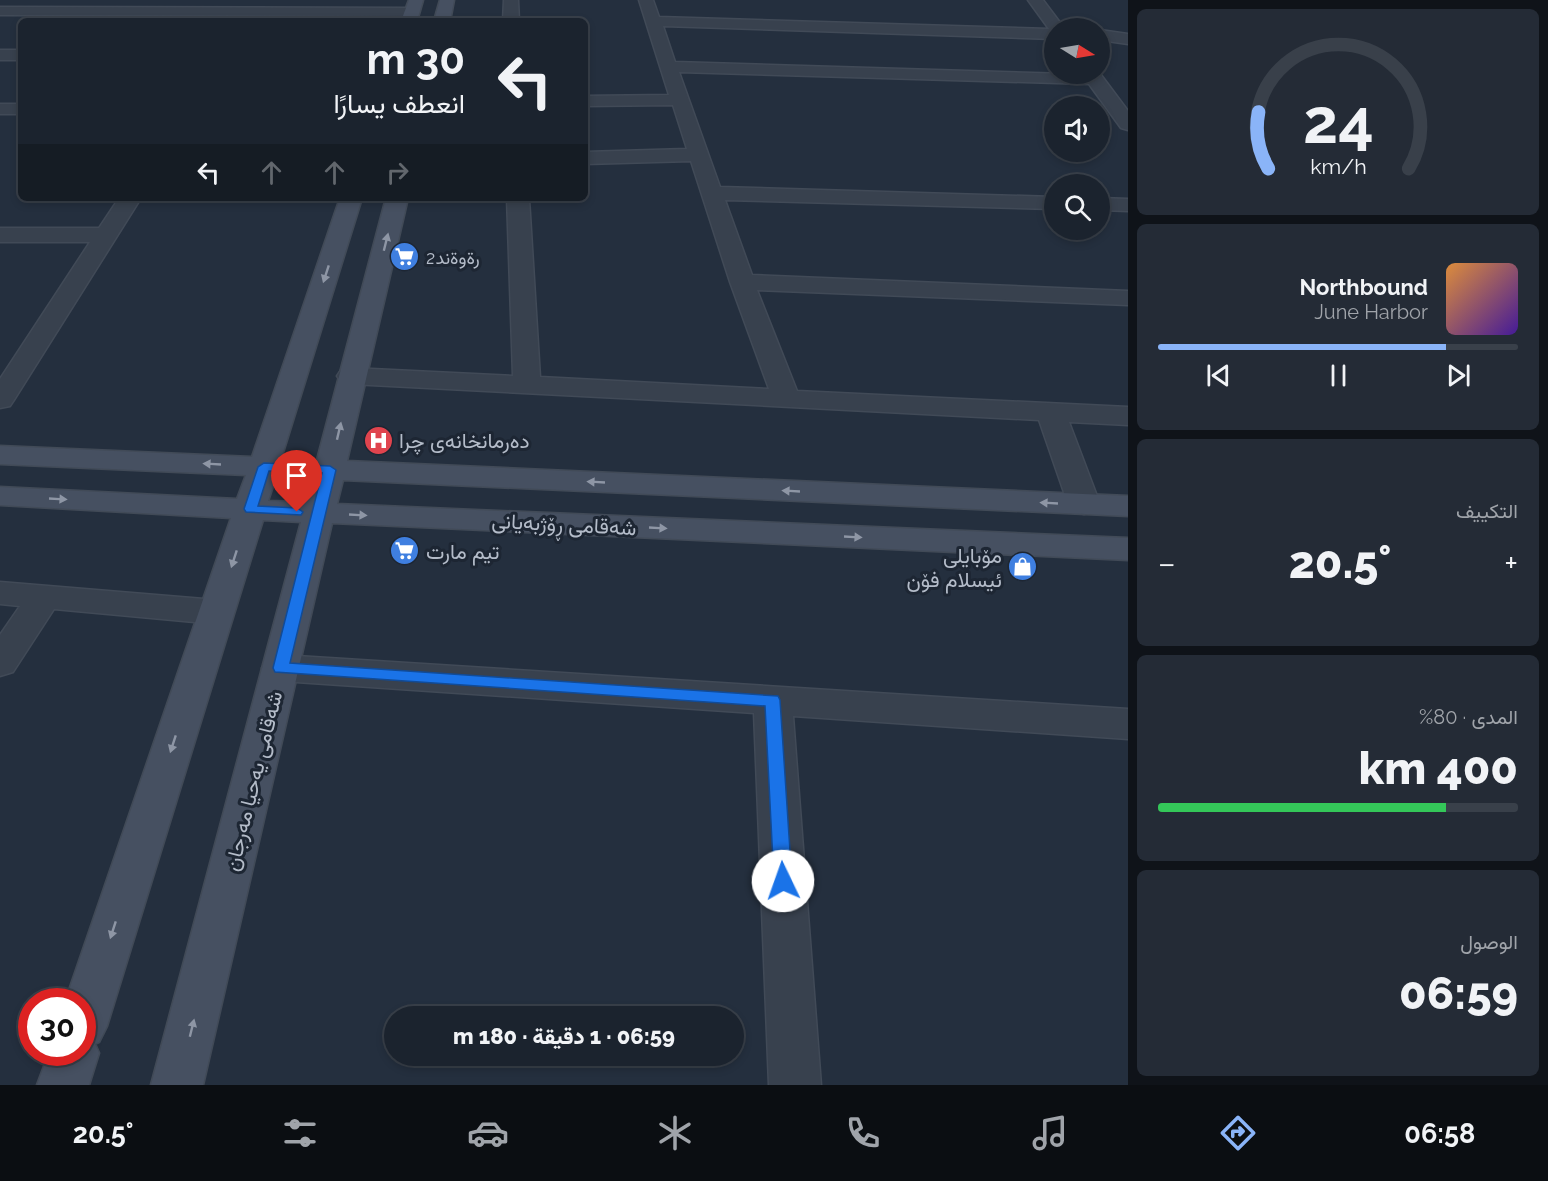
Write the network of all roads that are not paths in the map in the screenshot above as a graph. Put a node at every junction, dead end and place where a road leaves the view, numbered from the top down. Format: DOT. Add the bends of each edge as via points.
graph roads {
  1 [pos="9,0"];
  2 [pos="447,0"];
  3 [pos="511,0"];
  4 [pos="646,0"];
  5 [pos="1035,0"];
  6 [pos="258,6"];
  7 [pos="0,10"];
  8 [pos="412,11"];
  9 [pos="443,18"];
  10 [pos="511,18"];
  11 [pos="1049,18"];
  12 [pos="655,21"];
  13 [pos="1044,34"];
  14 [pos="1110,36"];
  15 [pos="1128,39"];
  16 [pos="0,55"];
  17 [pos="18,55"];
  18 [pos="670,67"];
  19 [pos="1044,75"];
  20 [pos="1098,84"];
  21 [pos="681,100"];
  22 [pos="588,101"];
  23 [pos="0,109"];
  24 [pos="18,109"];
  25 [pos="1128,124"];
  26 [pos="700,156"];
  27 [pos="588,158"];
  28 [pos="712,193"];
  29 [pos="128,201"];
  30 [pos="350,201"];
  31 [pos="396,201"];
  32 [pos="518,201"];
  33 [pos="1044,203"];
  34 [pos="1110,204"];
  35 [pos="1128,205"];
  36 [pos="0,235"];
  37 [pos="106,235"];
  38 [pos="742,282"];
  39 [pos="1128,298"];
  40 [pos="351,376"];
  41 [pos="527,385"];
  42 [pos="786,398"];
  43 [pos="0,400"];
  44 [pos="1051,412"];
  45 [pos="1128,416"];
  46 [pos="0,455"];
  47 [pos="264,467"];
  48 [pos="330,470"];
  49 [pos="0,496"];
  50 [pos="1084,504"];
  51 [pos="1128,506"];
  52 [pos="250,509"];
  53 [pos="320,513"];
  54 [pos="1128,549"];
  55 [pos="0,593"];
  56 [pos="45,596"];
  57 [pos="216,612"];
  58 [pos="0,663"];
  59 [pos="281,668"];
  60 [pos="772,700"];
  61 [pos="1128,724"];
  62 [pos="94,988"];
  63 [pos="70,1066"];
  64 [pos="63,1085"];
  65 [pos="177,1085"];
  66 [pos="795,1085"];
  1 -- 7 [label="street"];
  2 -- 9 [label="street"];
  3 -- 10 [label="street"];
  4 -- 12 [label="street"];
  5 -- 11 [label="street"];
  6 -- 7 [label="street"];
  6 -- 8 [label="street"];
  12 -- 13 [label="street"];
  12 -- 18 [label="street"];
  14 -- 15 [label="street"];
  16 -- 17 [label="street"];
  18 -- 19 [label="street"];
  18 -- 21 [label="street"];
  20 -- 25 [label="street"];
  21 -- 22 [label="street"];
  21 -- 26 [label="street"];
  23 -- 24 [label="street"];
  26 -- 27 [label="street"];
  26 -- 28 [label="street"];
  28 -- 33 [label="street"];
  28 -- 38 [label="street"];
  29 -- 37 [label="street"];
  30 -- 47 [label="street, one-way"];
  40 -- 31 [label="street, شەقامی یەحیا مەرجان, one-way"];
  32 -- 41 [label="street"];
  34 -- 35 [label="street"];
  36 -- 37 [label="street"];
  37 -- 43 [label="street"];
  38 -- 39 [label="street"];
  38 -- 42 [label="street"];
  40 -- 41 [label="street"];
  48 -- 40 [label="street, شەقامی یەحیا مەرجان, one-way"];
  41 -- 42 [label="street"];
  42 -- 44 [label="street"];
  44 -- 45 [label="street"];
  44 -- 50 [label="street"];
  47 -- 46 [label="street, شەقامی ڕۆژبەیانی, one-way"];
  47 -- 48 [label="street, شەقامی ڕۆژبەیانی"];
  47 -- 52 [label="street"];
  50 -- 48 [label="street, شەقامی ڕۆژبەیانی, one-way"];
  48 -- 53 [label="street, شەقامی یەحیا مەرجان"];
  49 -- 52 [label="street, شەقامی ڕۆژبەیانی, one-way"];
  50 -- 51 [label="street, شەقامی ڕۆژبەیانی"];
  52 -- 53 [label="street, شەقامی ڕۆژبەیانی"];
  52 -- 57 [label="street, one-way"];
  53 -- 54 [label="street, شەقامی ڕۆژبەیانی, one-way"];
  53 -- 59 [label="street, شەقامی یەحیا مەرجان"];
  55 -- 56 [label="street"];
  56 -- 57 [label="street"];
  56 -- 58 [label="street"];
  57 -- 62 [label="street, one-way"];
  59 -- 60 [label="street"];
  65 -- 59 [label="street, شەقامی یەحیا مەرجان, one-way"];
  60 -- 61 [label="street"];
  60 -- 66 [label="street"];
  63 -- 64 [label="street"];
}
